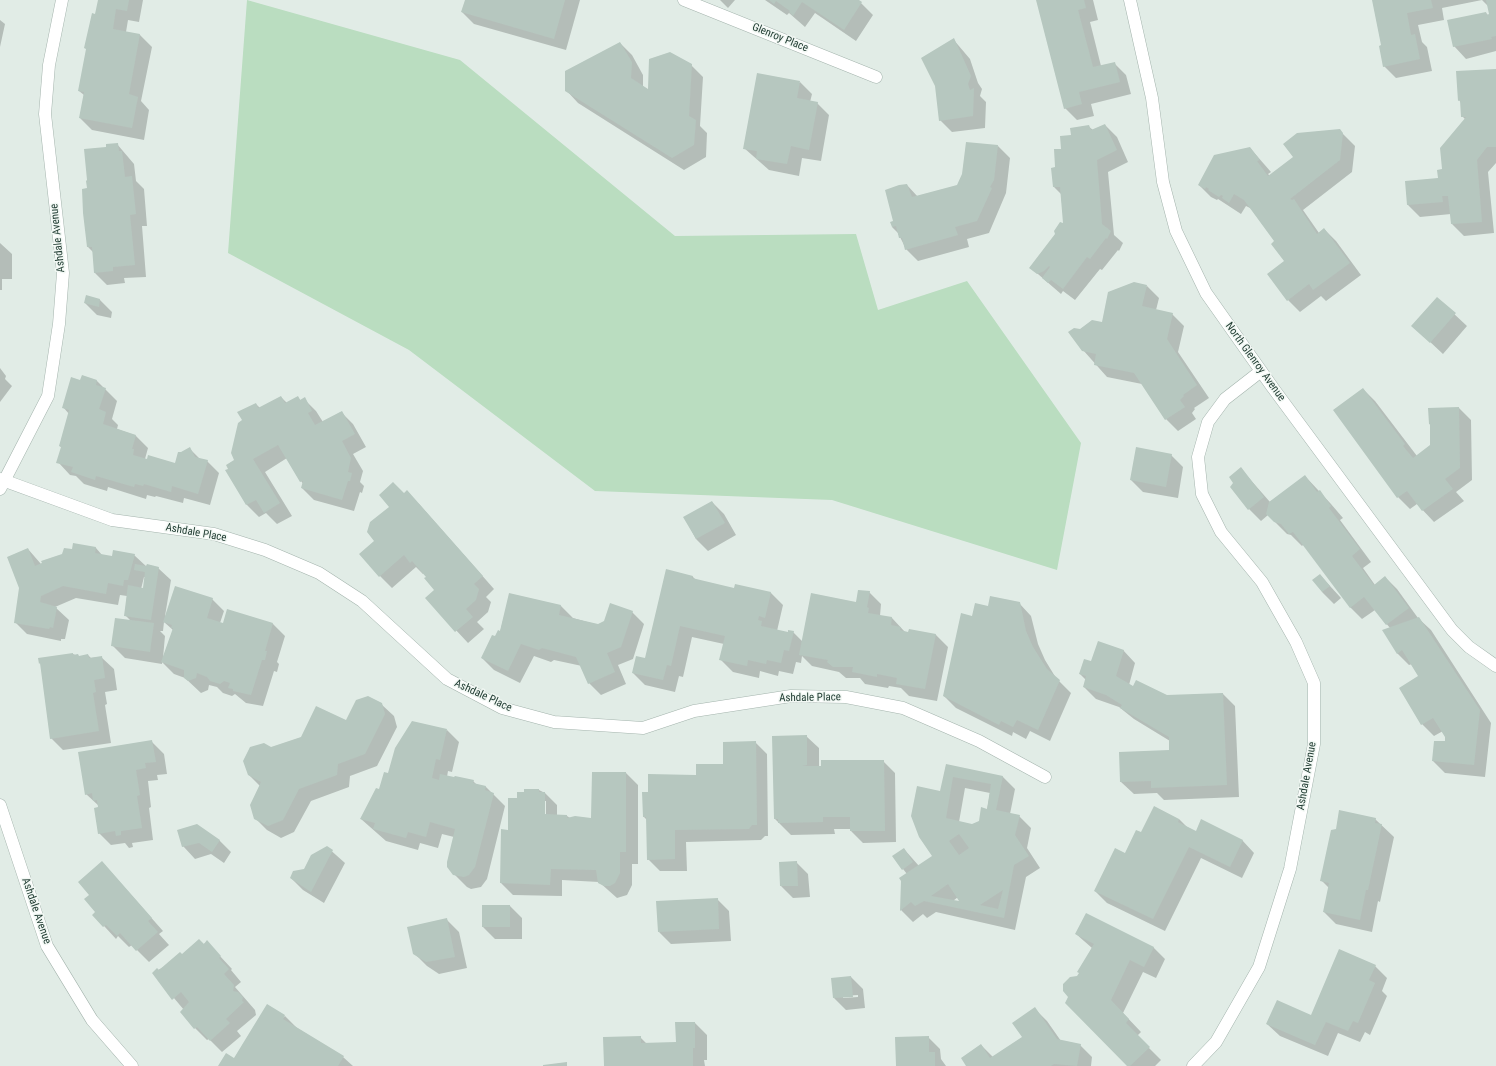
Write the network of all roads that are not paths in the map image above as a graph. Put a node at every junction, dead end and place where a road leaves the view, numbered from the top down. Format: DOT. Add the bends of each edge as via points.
graph roads {
  1 [pos="62,0"];
  2 [pos="684,0"];
  3 [pos="1130,0"];
  4 [pos="876,76"];
  5 [pos="1261,371"];
  6 [pos="1,483"];
  7 [pos="1496,666"];
  8 [pos="1045,777"];
  9 [pos="0,805"];
  10 [pos="132,1066"];
  11 [pos="1192,1066"];
  1 -- 6 [label="street, Ashdale Avenue" via="49,66 45,114 63,273 59,324 48,396"];
  2 -- 4 [label="street, Glenroy Place"];
  3 -- 5 [label="street, North Glenroy Avenue" via="1152,98 1163,182 1176,231 1206,293"];
  5 -- 7 [label="street, North Glenroy Avenue" via="1452,630 1469,647"];
  5 -- 11 [label="street, Ashdale Avenue" via="1225,399 1208,422 1198,457 1202,494 1221,532 1262,582 1296,642 1314,683 1314,744 1290,869 1259,967 1216,1042"];
  6 -- 8 [label="street, Ashdale Place" via="112,520 214,534 265,550 319,573 362,601 447,679 502,708 554,722 643,728 702,710 791,696 846,697 903,708 979,740"];
  9 -- 10 [label="street, Ashdale Avenue" via="47,946 92,1020"];
}
